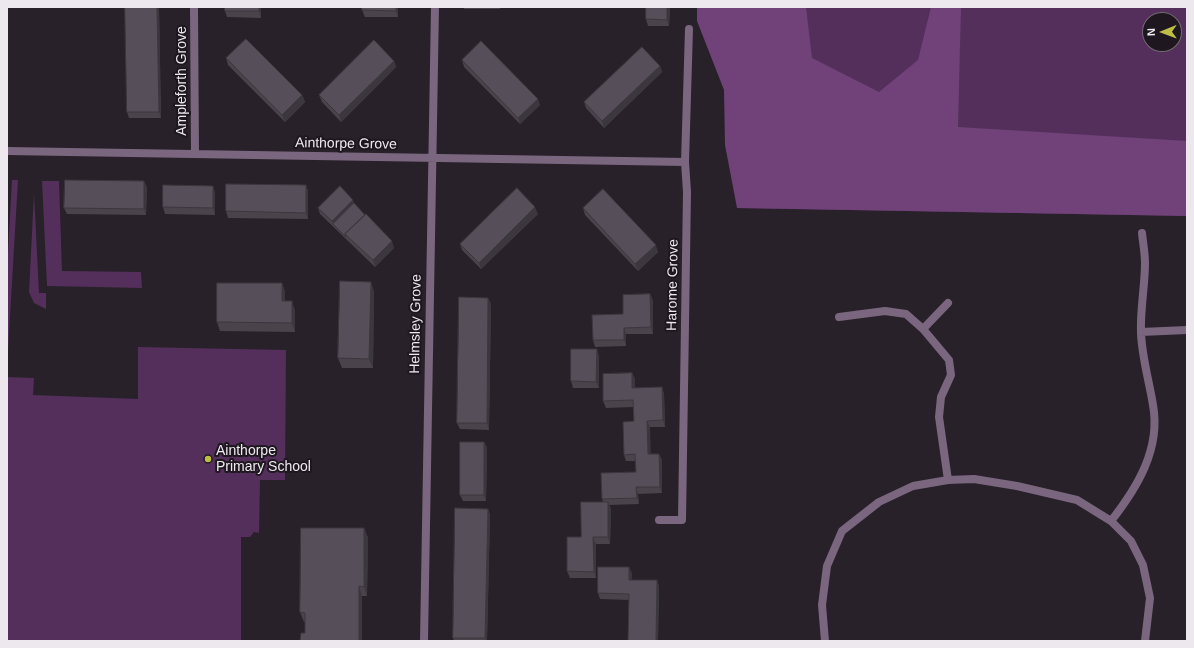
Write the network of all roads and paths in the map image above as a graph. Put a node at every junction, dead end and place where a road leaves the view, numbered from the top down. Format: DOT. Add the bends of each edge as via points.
graph roads {
  1 [pos="194,7"];
  2 [pos="435,7"];
  3 [pos="689,29"];
  4 [pos="7,151"];
  5 [pos="195,154"];
  6 [pos="432,159"];
  7 [pos="685,162"];
  8 [pos="1142,233"];
  9 [pos="948,303"];
  10 [pos="839,318"];
  11 [pos="924,329"];
  12 [pos="1187,330"];
  13 [pos="1141,332"];
  14 [pos="948,480"];
  15 [pos="659,520"];
  16 [pos="1111,521"];
  17 [pos="424,641"];
  18 [pos="825,641"];
  19 [pos="1146,641"];
  1 -- 5 [label="street, Ampleforth Grove"];
  2 -- 6 [label="street, Helmsley Grove"];
  3 -- 7 [label="street, Harome Grove"];
  4 -- 5 [label="street, Ainthorpe Grove"];
  5 -- 6 [label="street, Ainthorpe Grove"];
  6 -- 7 [label="street, Ainthorpe Grove"];
  6 -- 17 [label="street, Helmsley Grove"];
  7 -- 15 [label="street, Harome Grove" via="687,192 682,520"];
  8 -- 13 [label="street" via="1145,263"];
  9 -- 11 [label="street"];
  10 -- 11 [label="street" via="885,311 906,314"];
  11 -- 14 [label="street" via="949,360 951,375 941,397 939,417"];
  12 -- 13 [label="street"];
  13 -- 16 [label="street" via="1144,363 1154,406 1155,435 1146,467 1131,496"];
  14 -- 16 [label="street" via="974,479 1077,500"];
  14 -- 18 [label="street" via="913,486 879,502 842,531 826,566 822,605"];
  16 -- 19 [label="street" via="1131,541 1143,565 1150,598"];
}
